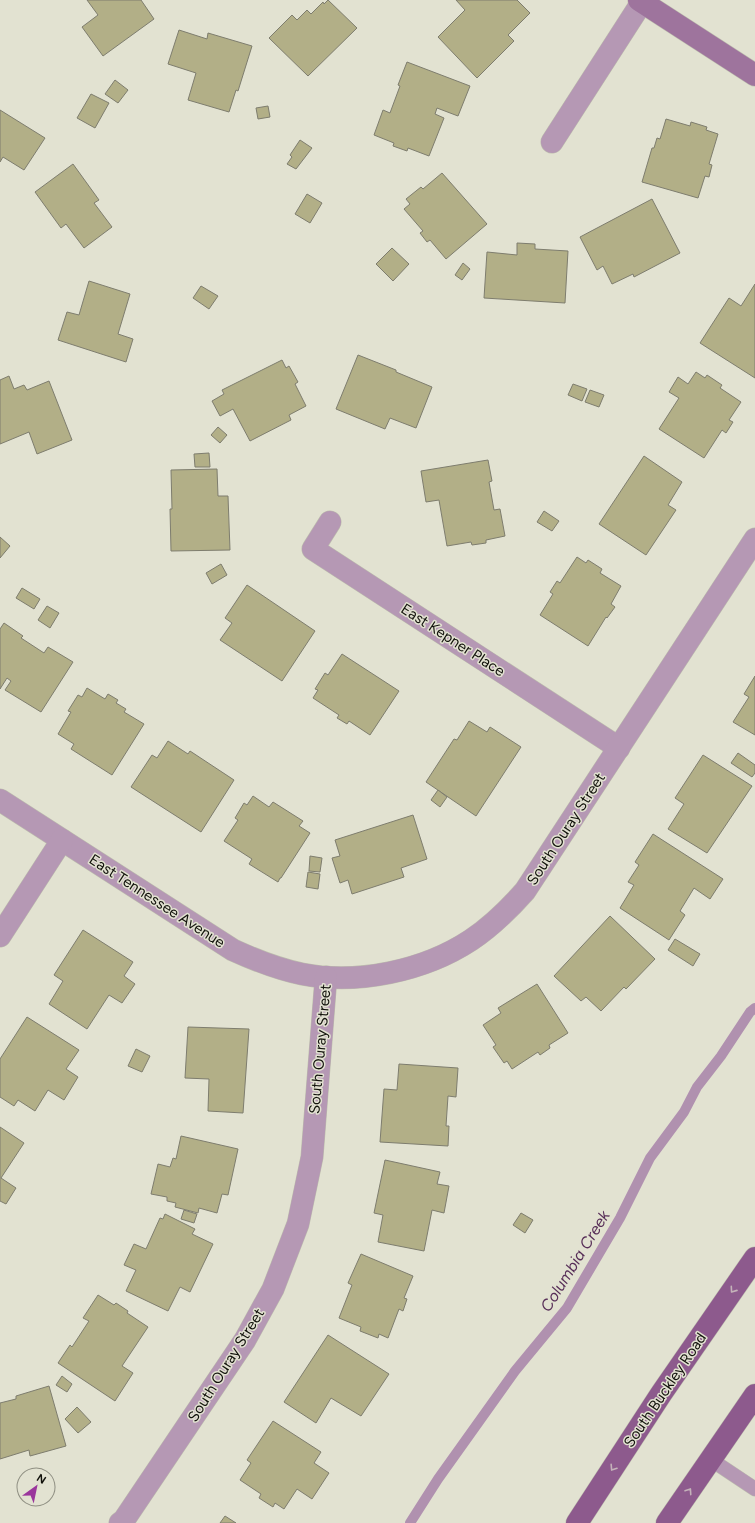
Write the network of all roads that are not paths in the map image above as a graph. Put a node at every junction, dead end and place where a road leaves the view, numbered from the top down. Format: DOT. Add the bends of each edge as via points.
graph roads {
  1 [pos="640,1"];
  2 [pos="755,75"];
  3 [pos="552,142"];
  4 [pos="330,522"];
  5 [pos="755,539"];
  6 [pos="620,748"];
  7 [pos="0,800"];
  8 [pos="62,840"];
  9 [pos="0,936"];
  10 [pos="326,977"];
  11 [pos="755,1258"];
  12 [pos="755,1395"];
  13 [pos="710,1459"];
  14 [pos="755,1489"];
  15 [pos="120,1523"];
  16 [pos="577,1523"];
  17 [pos="667,1523"];
  1 -- 2 [label="street"];
  1 -- 3 [label="street"];
  4 -- 6 [label="street, East Kepner Place" via="313,549"];
  5 -- 6 [label="street, South Ouray Street"];
  6 -- 10 [label="street, South Ouray Street" via="526,891 500,917 471,940 439,958 392,973 344,978"];
  7 -- 8 [label="street, East Tennessee Avenue"];
  8 -- 9 [label="street"];
  8 -- 10 [label="street, East Tennessee Avenue" via="233,950 266,965"];
  10 -- 15 [label="street, South Ouray Street" via="312,1157 295,1232 273,1289 245,1340"];
  11 -- 16 [label="main road, South Buckley Road, one-way" via="661,1394"];
  12 -- 13 [label="main road"];
  13 -- 14 [label="lane"];
  17 -- 13 [label="main road, one-way"];
}
